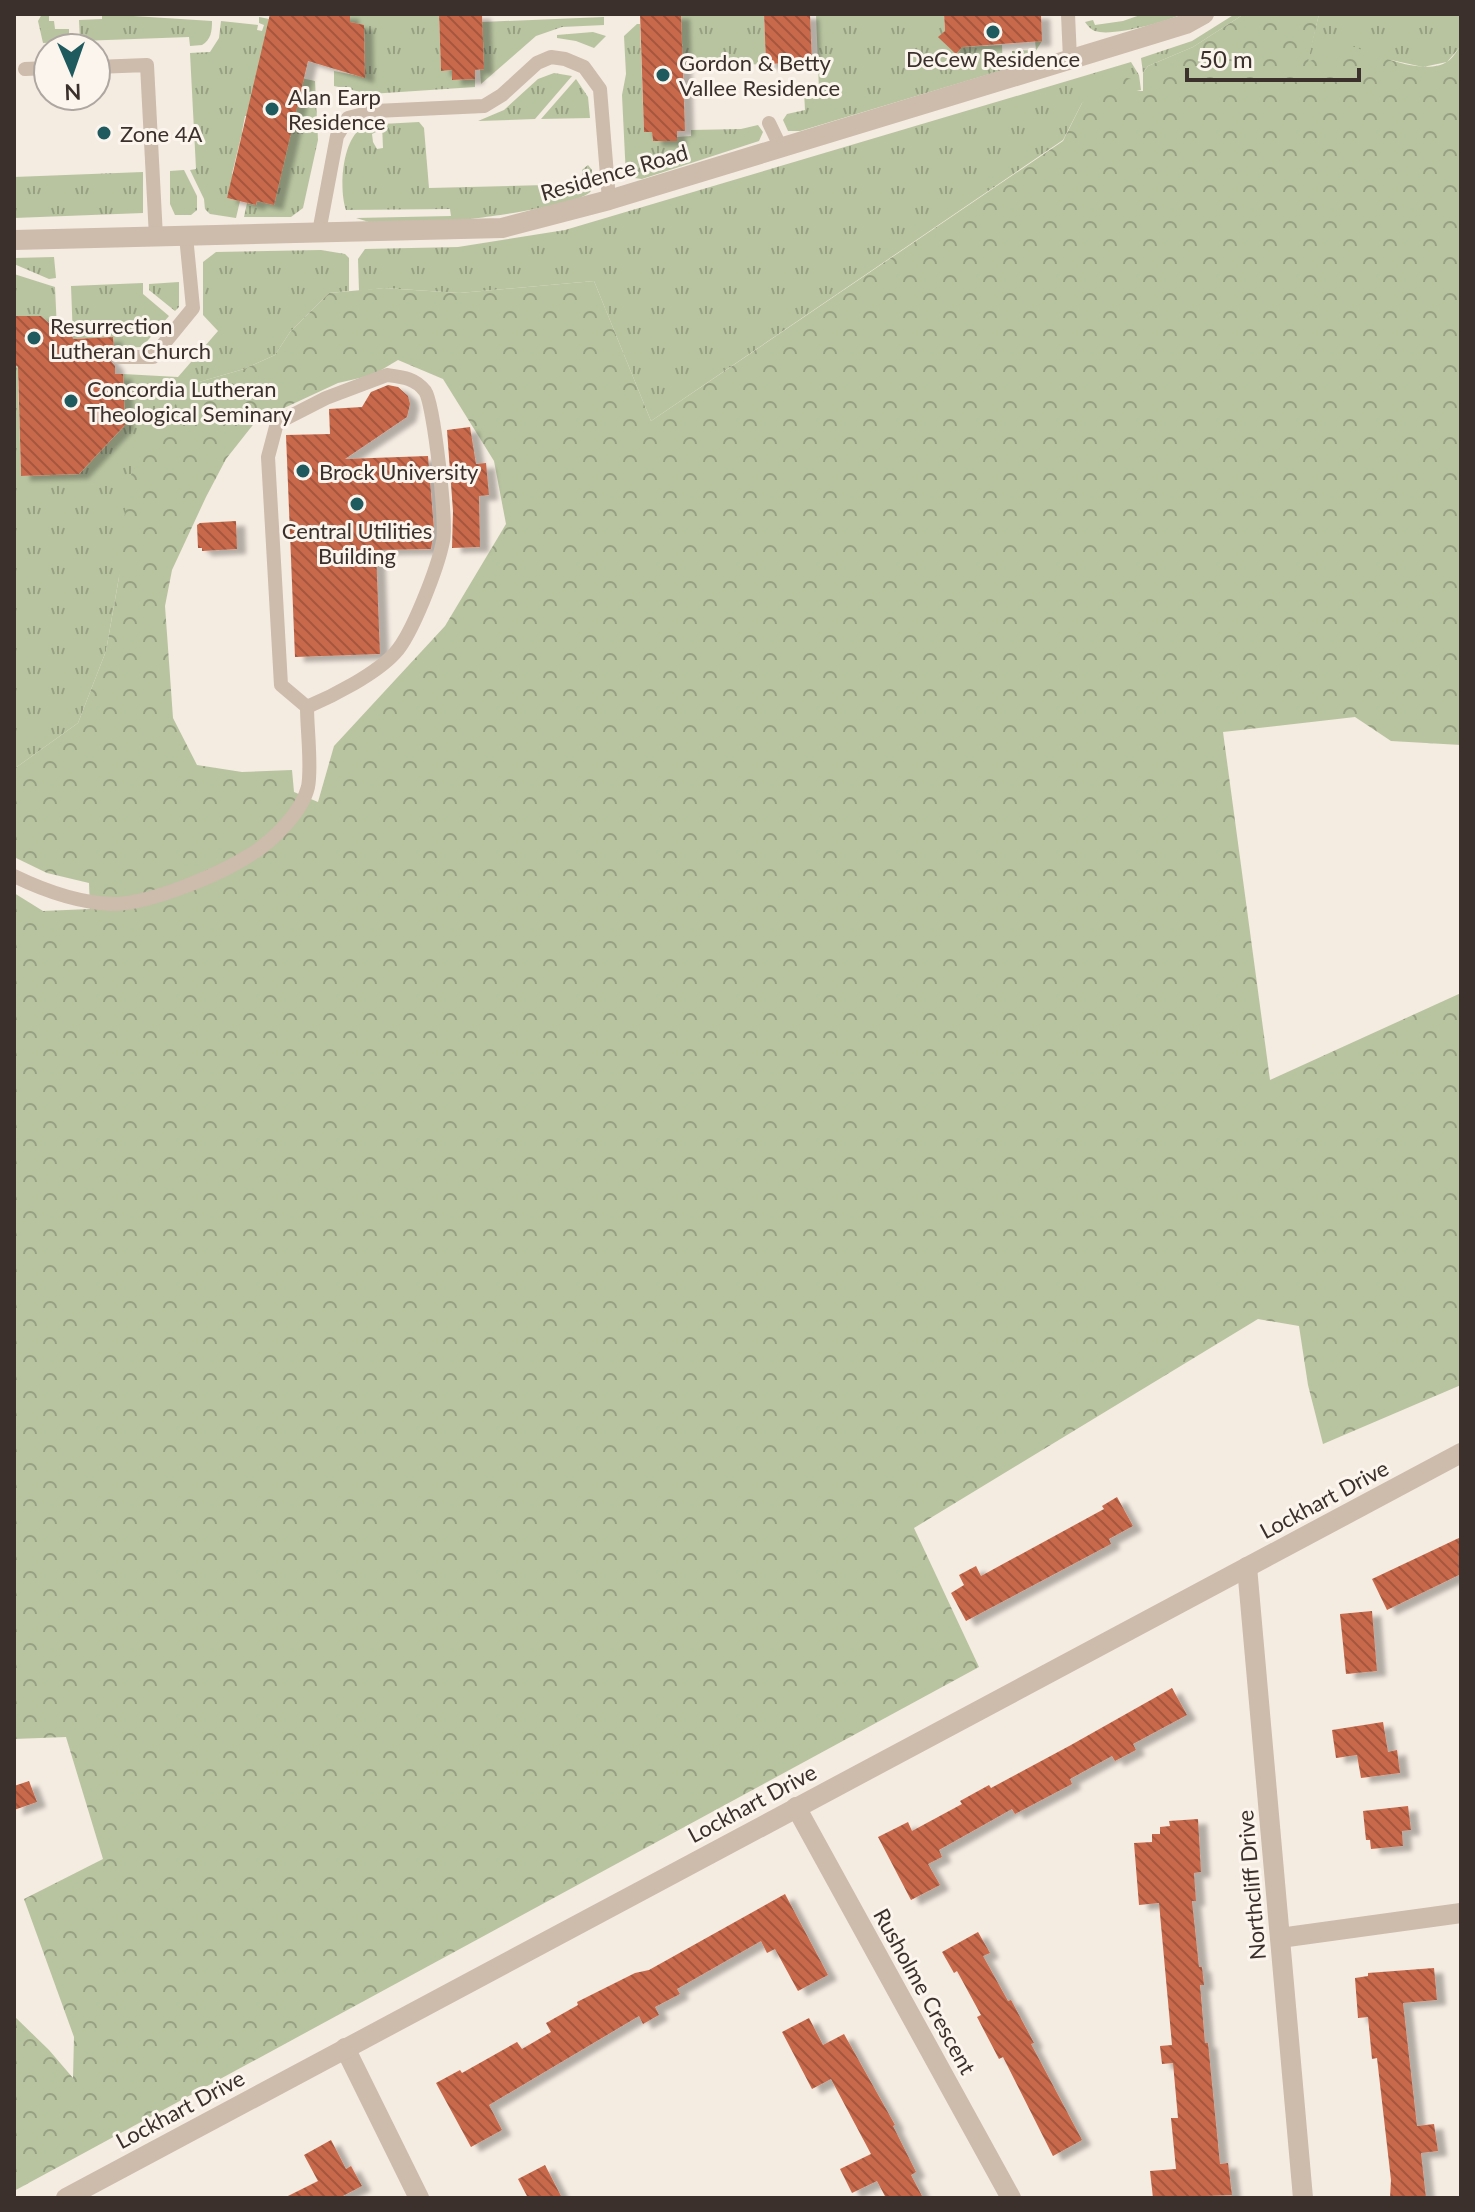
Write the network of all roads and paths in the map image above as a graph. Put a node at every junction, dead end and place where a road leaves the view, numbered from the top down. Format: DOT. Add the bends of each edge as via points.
graph roads {
  1 [pos="1068,14"];
  2 [pos="1204,14"];
  3 [pos="1070,59"];
  4 [pos="112,66"];
  5 [pos="25,69"];
  6 [pos="32,69"];
  7 [pos="769,123"];
  8 [pos="781,148"];
  9 [pos="609,200"];
  10 [pos="319,232"];
  11 [pos="186,236"];
  12 [pos="156,237"];
  13 [pos="14,240"];
  14 [pos="118,357"];
  15 [pos="307,707"];
  16 [pos="14,876"];
  17 [pos="1461,1453"];
  18 [pos="1247,1567"];
  19 [pos="796,1807"];
  20 [pos="1461,1913"];
  21 [pos="1280,1938"];
  22 [pos="345,2048"];
  23 [pos="66,2198"];
  24 [pos="419,2198"];
  25 [pos="1011,2198"];
  26 [pos="1303,2198"];
  1 -- 3 [label="lane"];
  2 -- 3 [label="street, Residence Road"];
  3 -- 8 [label="street, Residence Road"];
  4 -- 12 [label="lane" via="147,65"];
  5 -- 6 [label="lane"];
  7 -- 8 [label="lane"];
  8 -- 9 [label="street, Residence Road"];
  9 -- 10 [label="street, Residence Road" via="502,228"];
  9 -- 10 [label="lane" via="600,89 584,67 551,57 484,106 375,111 348,118 337,136"];
  10 -- 11 [label="street, Residence Road"];
  11 -- 12 [label="street, Residence Road"];
  11 -- 14 [label="lane" via="193,308 153,357"];
  12 -- 13 [label="street, Residence Road"];
  15 -- 15 [label="lane" via="281,685 268,457 277,423 387,375 408,377 426,392 440,464 444,539 424,600 396,653 344,691"];
  15 -- 16 [label="lane" via="308,787 294,817 252,855 145,900 114,904 80,900"];
  17 -- 18 [label="street, Lockhart Drive"];
  18 -- 19 [label="street, Lockhart Drive"];
  18 -- 21 [label="street, Northcliff Drive"];
  19 -- 22 [label="street, Lockhart Drive"];
  19 -- 25 [label="street, Rusholme Crescent"];
  20 -- 21 [label="street"];
  21 -- 26 [label="street, Northcliff Drive"];
  22 -- 23 [label="street, Lockhart Drive"];
  22 -- 24 [label="street"];
}
